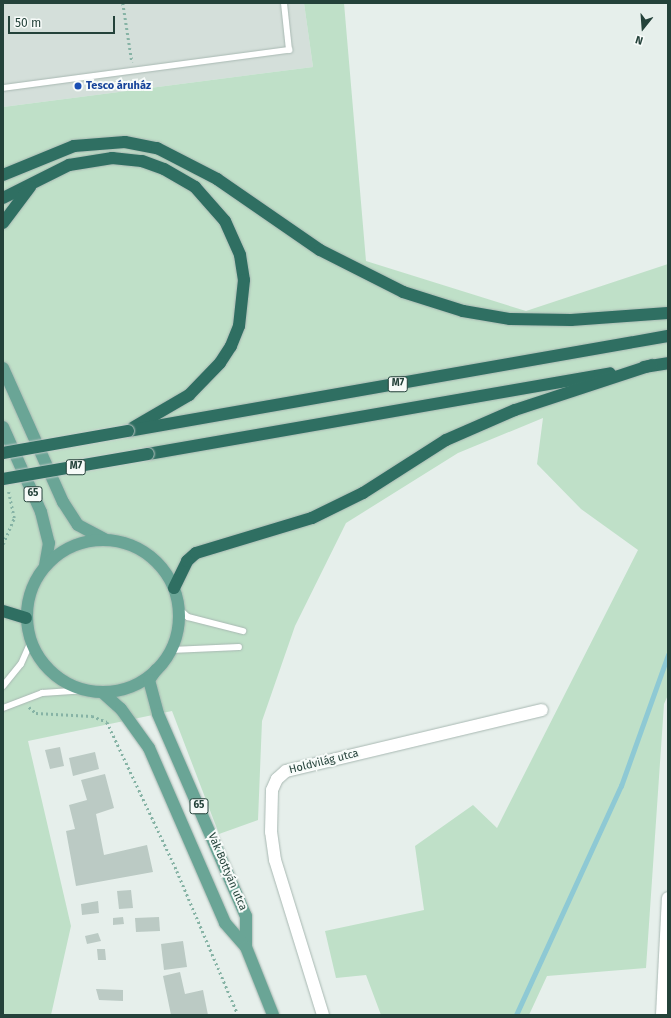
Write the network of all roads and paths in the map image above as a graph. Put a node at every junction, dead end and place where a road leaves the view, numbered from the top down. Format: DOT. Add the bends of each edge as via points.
graph roads {
  1 [pos="123,3"];
  2 [pos="284,3"];
  3 [pos="133,71"];
  4 [pos="3,88"];
  5 [pos="3,175"];
  6 [pos="33,184"];
  7 [pos="3,198"];
  8 [pos="3,223"];
  9 [pos="668,313"];
  10 [pos="668,336"];
  11 [pos="668,363"];
  12 [pos="652,366"];
  13 [pos="3,368"];
  14 [pos="3,427"];
  15 [pos="128,431"];
  16 [pos="3,453"];
  17 [pos="3,479"];
  18 [pos="11,498"];
  19 [pos="104,539"];
  20 [pos="3,544"];
  21 [pos="46,565"];
  22 [pos="174,588"];
  23 [pos="179,609"];
  24 [pos="3,612"];
  25 [pos="26,618"];
  26 [pos="243,631"];
  27 [pos="31,642"];
  28 [pos="239,648"];
  29 [pos="170,650"];
  30 [pos="158,668"];
  31 [pos="3,686"];
  32 [pos="87,690"];
  33 [pos="102,692"];
  34 [pos="20,700"];
  35 [pos="3,708"];
  36 [pos="542,710"];
  37 [pos="668,898"];
  38 [pos="246,948"];
  39 [pos="238,1015"];
  40 [pos="273,1015"];
  41 [pos="322,1015"];
  42 [pos="662,1015"];
  1 -- 3 [label="path"];
  2 -- 3 [label="lane" via="290,50"];
  3 -- 4 [label="lane"];
  5 -- 9 [label="highway" via="74,146 125,142 157,148 217,179 320,250 403,292 463,311 510,319 571,320"];
  6 -- 7 [label="highway"];
  6 -- 8 [label="highway"];
  6 -- 15 [label="highway" via="69,165 112,158 142,161 164,169 195,187 213,204 234,239 244,280 239,326 231,346 216,369 189,395"];
  10 -- 15 [label="highway, M7"];
  11 -- 12 [label="highway, M7"];
  12 -- 17 [label="highway, M7, bridge"];
  12 -- 22 [label="highway" via="515,410 446,440 363,493 312,518 196,553 187,561"];
  13 -- 19 [label="main road, 65" via="63,502 78,525"];
  14 -- 21 [label="main road, 65" via="41,512 49,543"];
  15 -- 16 [label="highway, M7, bridge"];
  18 -- 20 [label="path" via="14,518"];
  19 -- 21 [label="main road, 65" via="66,549"];
  19 -- 22 [label="main road, 65" via="126,543 146,553 163,569"];
  21 -- 25 [label="main road, 65" via="32,587"];
  22 -- 23 [label="main road, 65"];
  23 -- 26 [label="lane" via="188,617"];
  23 -- 29 [label="main road, 65" via="178,630"];
  24 -- 25 [label="highway"];
  25 -- 27 [label="main road, 65"];
  27 -- 31 [label="lane" via="22,664"];
  27 -- 32 [label="main road, 65" via="44,665 64,681"];
  28 -- 29 [label="lane"];
  29 -- 30 [label="main road, 65"];
  30 -- 33 [label="main road, 65" via="136,684"];
  30 -- 38 [label="main road, Vak Bottyán utca / 65" via="149,680 158,714 246,916"];
  32 -- 33 [label="main road, 65"];
  32 -- 34 [label="lane" via="42,694"];
  33 -- 38 [label="main road, Vak Bottyán utca / 65" via="121,709 149,748 225,923"];
  34 -- 35 [label="lane"];
  34 -- 39 [label="path" via="36,713 92,716 107,722 177,871"];
  36 -- 41 [label="street, Holdvilág utca" via="286,771 277,779 272,790 271,832 275,860"];
  37 -- 42 [label="street"];
  38 -- 40 [label="main road, Vak Bottyán utca / 65"];
}
